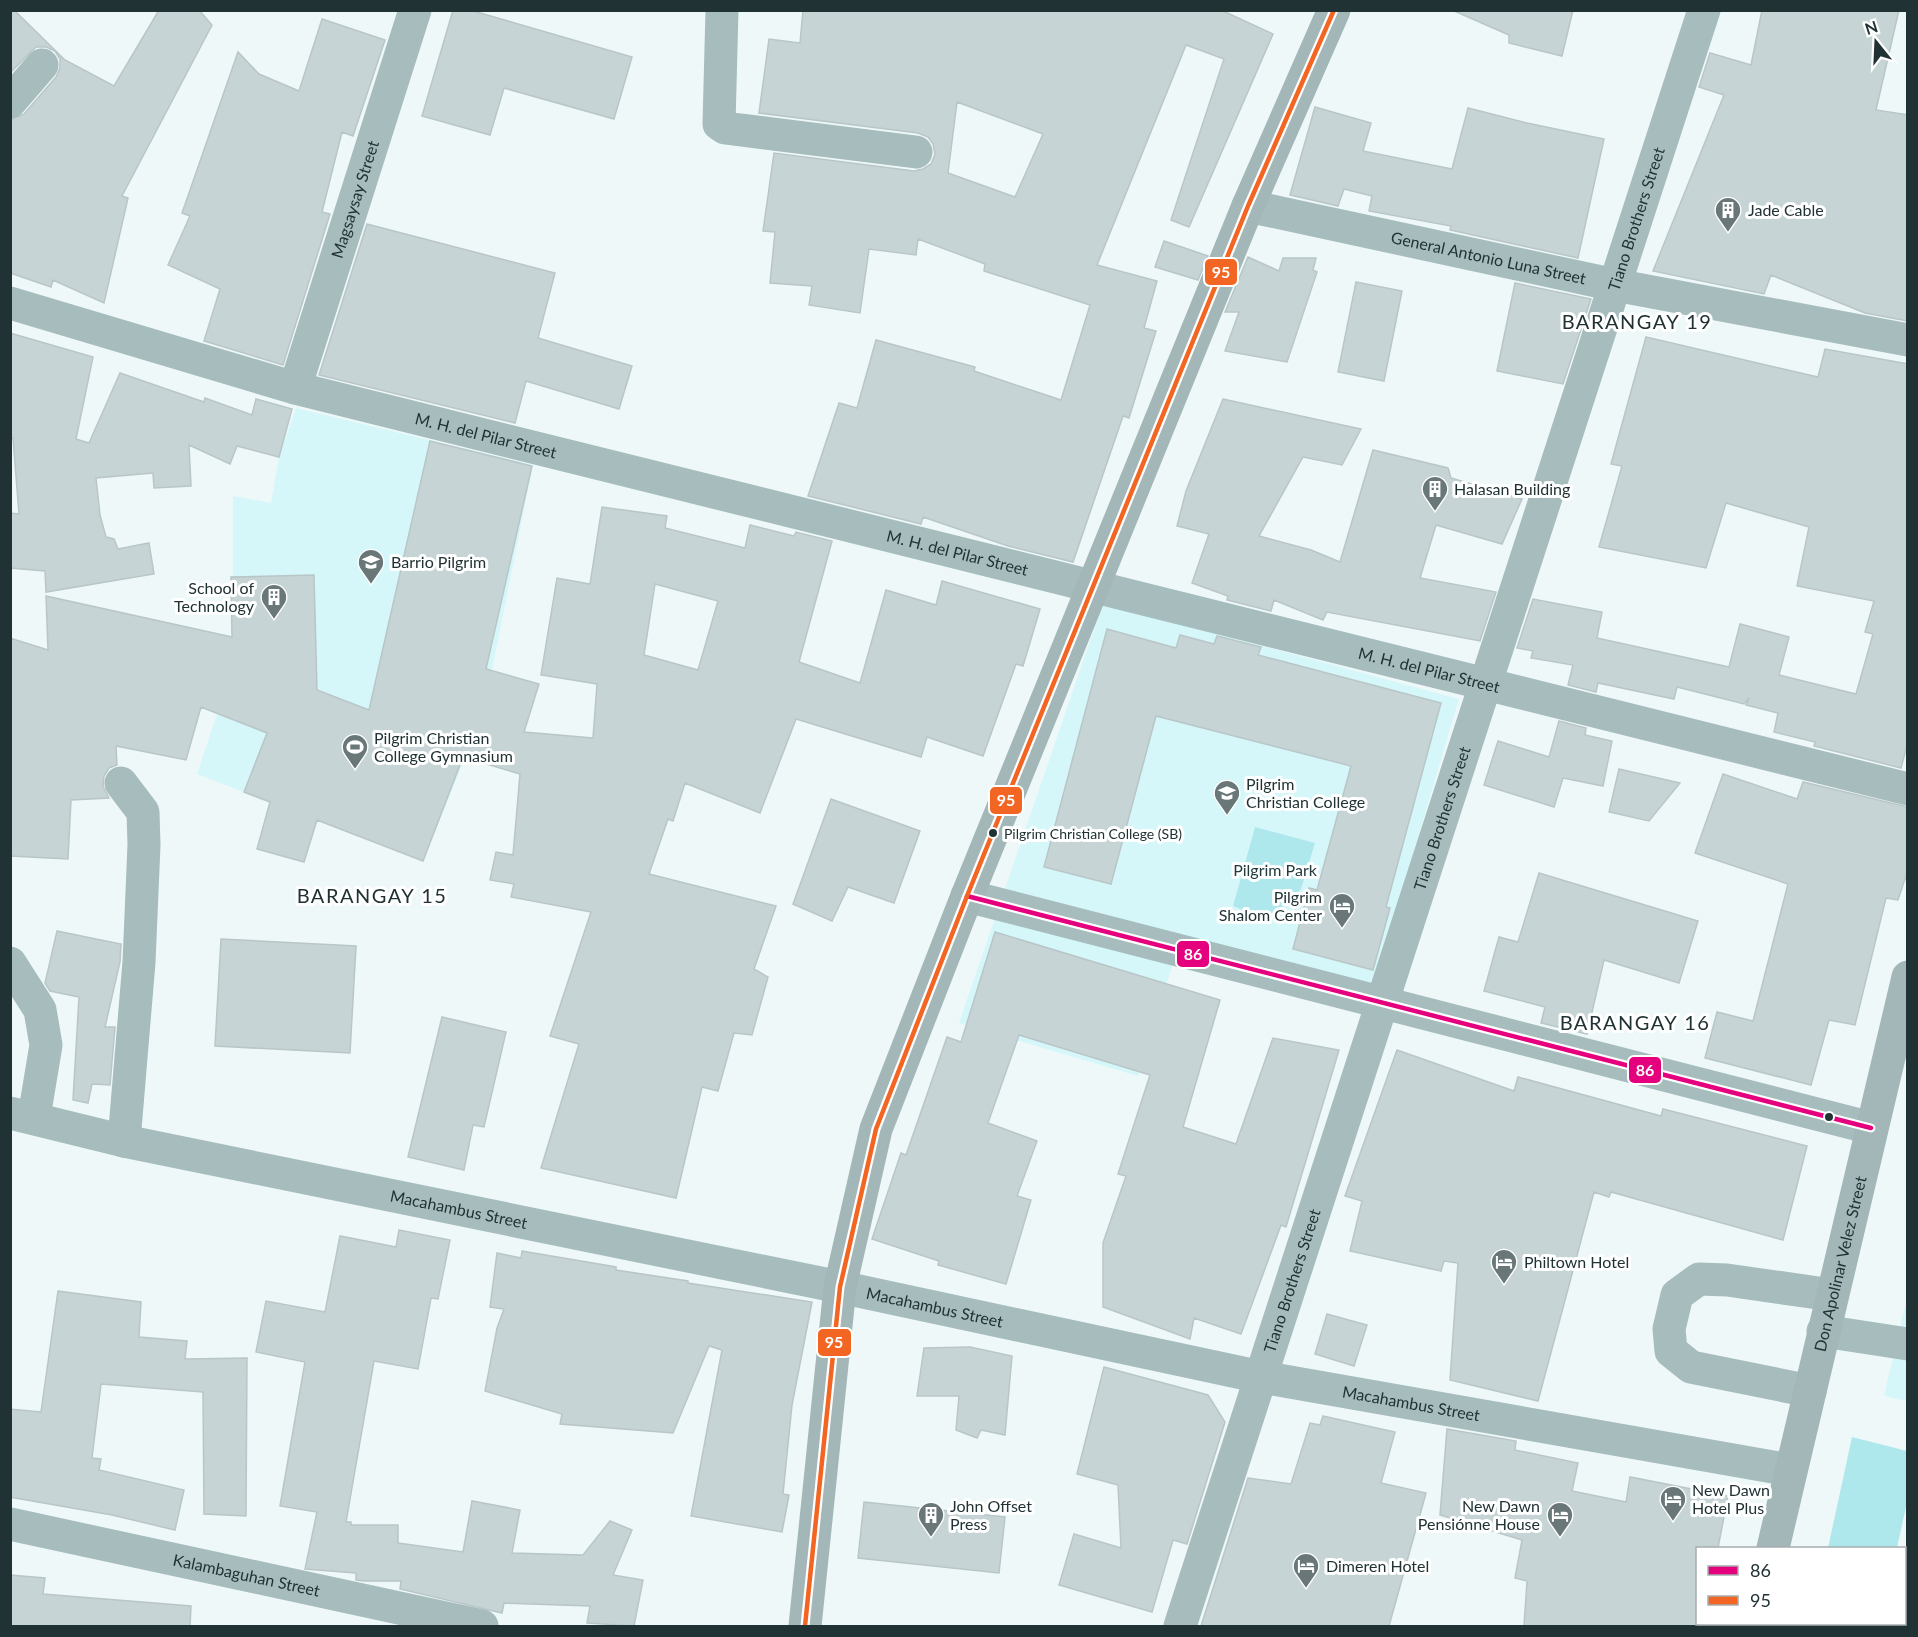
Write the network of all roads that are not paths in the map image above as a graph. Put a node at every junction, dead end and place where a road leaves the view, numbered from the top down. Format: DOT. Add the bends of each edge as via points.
graph roads {
  1 [pos="415,10"];
  2 [pos="722,10"];
  3 [pos="1334,10"];
  4 [pos="1704,10"];
  5 [pos="42,64"];
  6 [pos="10,102"];
  7 [pos="916,152"];
  8 [pos="1248,206"];
  9 [pos="1615,285"];
  10 [pos="10,303"];
  11 [pos="1908,340"];
  12 [pos="295,388"];
  13 [pos="1094,588"];
  14 [pos="1486,682"];
  15 [pos="121,783"];
  16 [pos="1908,789"];
  17 [pos="968,896"];
  18 [pos="10,963"];
  19 [pos="1908,977"];
  20 [pos="1382,1003"];
  21 [pos="22,1115"];
  22 [pos="1871,1128"];
  23 [pos="124,1141"];
  24 [pos="840,1287"];
  25 [pos="1832,1295"];
  26 [pos="1823,1331"];
  27 [pos="1908,1344"];
  28 [pos="1261,1377"];
  29 [pos="1810,1391"];
  30 [pos="1790,1470"];
  31 [pos="10,1524"];
  32 [pos="1773,1547"];
  33 [pos="482,1626"];
  34 [pos="805,1626"];
  35 [pos="1180,1626"];
  1 -- 12 [label="street, Magsaysay Street"];
  2 -- 7 [label="street" via="719,124 725,128"];
  3 -- 8 [label="main road"];
  4 -- 9 [label="street, Tiano Brothers Street"];
  5 -- 6 [label="street"];
  8 -- 9 [label="street, General Antonio Luna Street"];
  8 -- 13 [label="main road"];
  9 -- 11 [label="street, General Antonio Luna Street"];
  9 -- 14 [label="street, Tiano Brothers Street"];
  10 -- 12 [label="street, M. H. del Pilar Street"];
  12 -- 13 [label="street, M. H. del Pilar Street"];
  13 -- 14 [label="street, M. H. del Pilar Street"];
  13 -- 17 [label="main road"];
  14 -- 16 [label="street, M. H. del Pilar Street"];
  14 -- 20 [label="street, Tiano Brothers Street"];
  15 -- 23 [label="street" via="143,813 144,845"];
  17 -- 20 [label="street"];
  17 -- 24 [label="main road" via="876,1129"];
  18 -- 21 [label="street" via="40,1010 46,1045"];
  19 -- 22 [label="main road, Don Apolinar Velez Street"];
  20 -- 22 [label="street"];
  20 -- 28 [label="street, Tiano Brothers Street"];
  21 -- 23 [label="street, Macahambus Street"];
  22 -- 25 [label="main road, Don Apolinar Velez Street"];
  23 -- 24 [label="street, Macahambus Street"];
  24 -- 28 [label="street, Macahambus Street"];
  24 -- 34 [label="main road"];
  25 -- 26 [label="main road, Don Apolinar Velez Street"];
  25 -- 29 [label="street" via="1700,1279 1677,1295 1669,1329 1671,1351 1691,1367"];
  26 -- 27 [label="street"];
  26 -- 29 [label="main road, Don Apolinar Velez Street"];
  28 -- 30 [label="street, Macahambus Street"];
  28 -- 35 [label="street, Tiano Brothers Street"];
  29 -- 30 [label="main road, Don Apolinar Velez Street"];
  30 -- 32 [label="main road, Don Apolinar Velez Street"];
  31 -- 33 [label="street, Kalambaguhan Street"];
}
